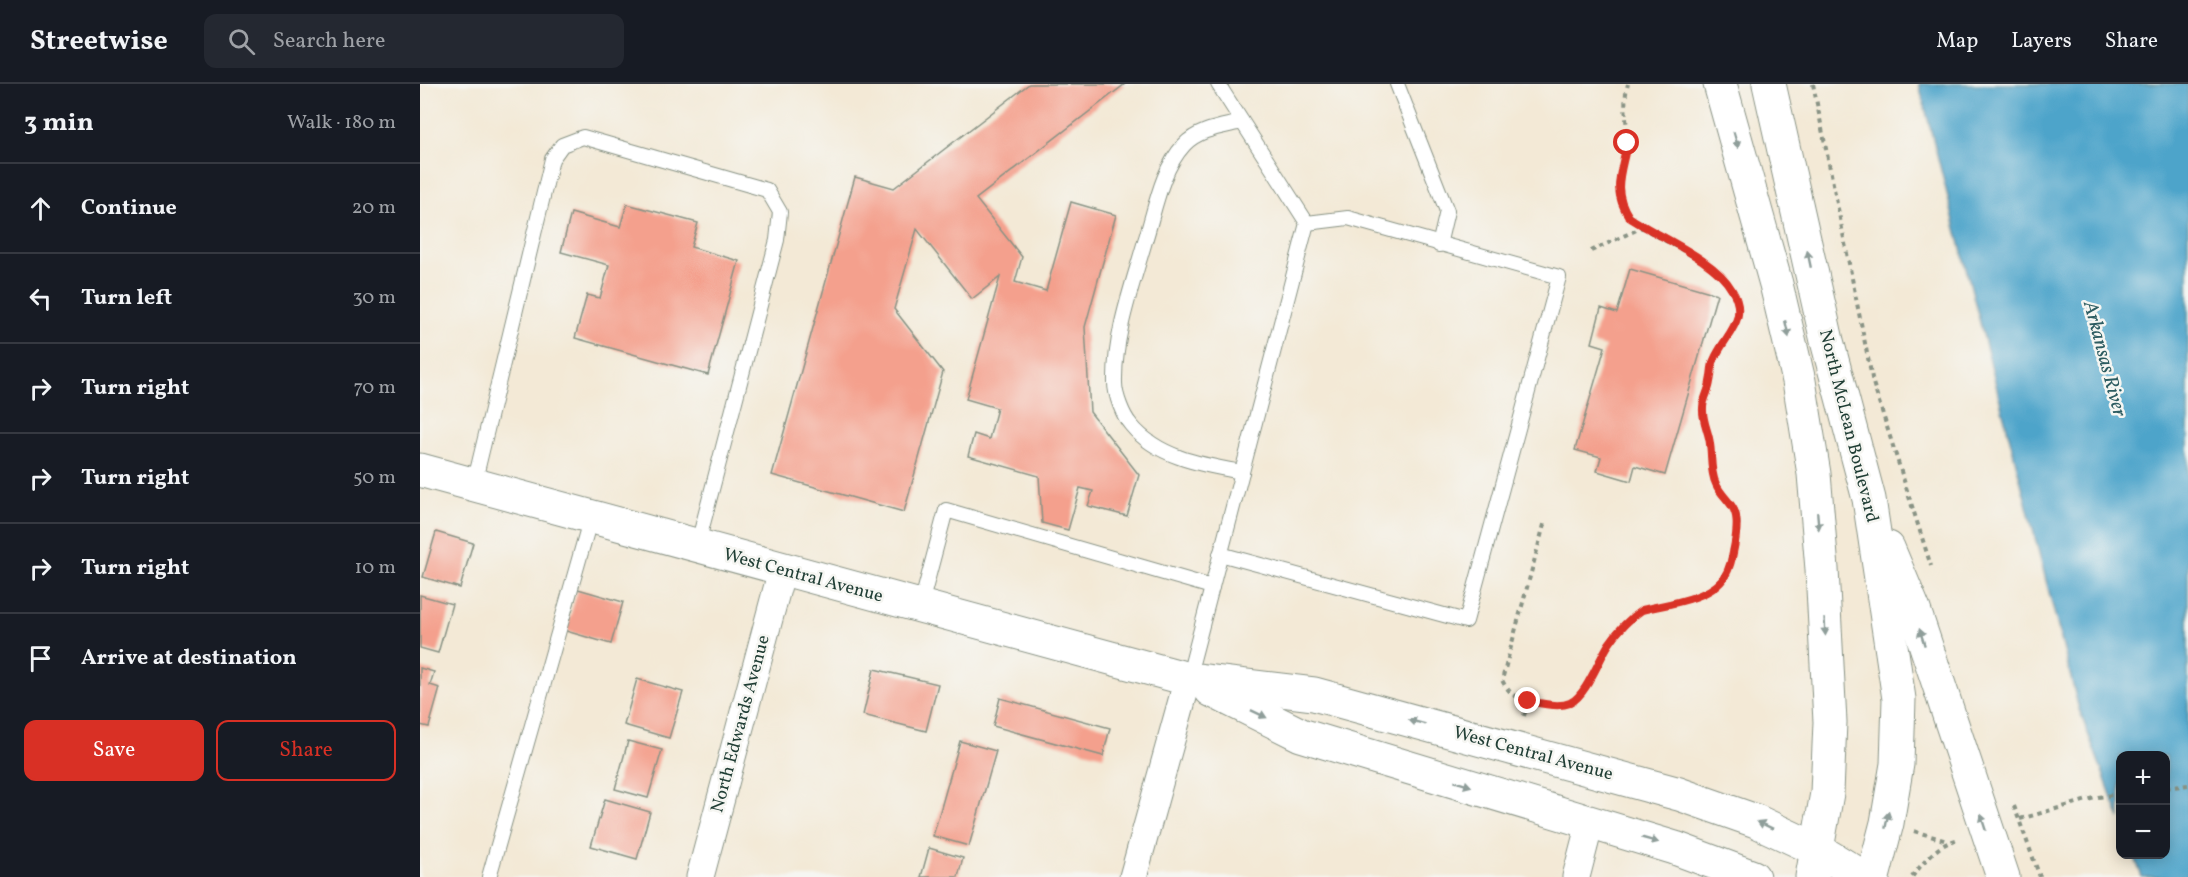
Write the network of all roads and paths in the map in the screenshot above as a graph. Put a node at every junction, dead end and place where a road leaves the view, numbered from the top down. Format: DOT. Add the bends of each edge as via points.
graph roads {
  1 [pos="1218,84"];
  2 [pos="1396,84"];
  3 [pos="1628,84"];
  4 [pos="1720,84"];
  5 [pos="1769,84"];
  6 [pos="1813,84"];
  7 [pos="1242,122"];
  8 [pos="1307,223"];
  9 [pos="1643,227"];
  10 [pos="1439,245"];
  11 [pos="1591,252"];
  12 [pos="420,470"];
  13 [pos="1242,472"];
  14 [pos="474,484"];
  15 [pos="1869,499"];
  16 [pos="591,517"];
  17 [pos="1545,521"];
  18 [pos="697,547"];
  19 [pos="1220,554"];
  20 [pos="782,570"];
  21 [pos="1934,577"];
  22 [pos="1212,586"];
  23 [pos="920,608"];
  24 [pos="1188,679"];
  25 [pos="1528,701"];
  26 [pos="1524,716"];
  27 [pos="2188,785"];
  28 [pos="2170,787"];
  29 [pos="2116,795"];
  30 [pos="2011,798"];
  31 [pos="2023,818"];
  32 [pos="1590,823"];
  33 [pos="1908,830"];
  34 [pos="1815,864"];
  35 [pos="489,877"];
  36 [pos="700,877"];
  37 [pos="1133,877"];
  38 [pos="1576,877"];
  39 [pos="1753,877"];
  40 [pos="1863,877"];
  41 [pos="1873,877"];
  42 [pos="1912,877"];
  43 [pos="2002,877"];
  44 [pos="2040,877"];
  1 -- 7 [label="lane"];
  2 -- 10 [label="lane" via="1447,211"];
  3 -- 9 [label="path" via="1624,110 1627,143 1618,194 1629,217"];
  4 -- 34 [label="main road, North McLean Boulevard, one-way" via="1776,284 1799,381 1814,474 1830,722 1827,793"];
  15 -- 5 [label="main road, North McLean Boulevard, one-way" via="1827,341"];
  6 -- 21 [label="path" via="1873,383"];
  7 -- 8 [label="lane"];
  7 -- 13 [label="lane" via="1197,135 1176,155 1163,182 1121,323 1115,365 1115,387 1130,425 1164,452"];
  8 -- 10 [label="lane" via="1348,218"];
  8 -- 13 [label="lane"];
  9 -- 11 [label="path"];
  9 -- 25 [label="path" via="1712,267 1732,290 1738,304 1736,326 1714,361 1703,407 1715,484 1734,510 1738,530 1725,576 1718,585 1706,593 1635,615 1610,643 1582,692 1571,702 1549,705"];
  10 -- 19 [label="lane" via="1559,277 1466,621"];
  12 -- 14 [label="main road, West Central Avenue"];
  13 -- 19 [label="lane"];
  14 -- 16 [label="main road, West Central Avenue"];
  14 -- 18 [label="lane" via="552,159 562,145 583,137 767,190 780,212 777,240"];
  41 -- 15 [label="main road, North McLean Boulevard, one-way" via="1897,764 1899,699"];
  43 -- 15 [label="main road, one-way" via="1914,610"];
  16 -- 18 [label="main road, West Central Avenue"];
  16 -- 35 [label="lane"];
  17 -- 25 [label="path" via="1502,680 1515,696"];
  18 -- 20 [label="main road, West Central Avenue"];
  19 -- 22 [label="lane"];
  20 -- 23 [label="main road, West Central Avenue"];
  20 -- 36 [label="street, North Edwards Avenue"];
  22 -- 23 [label="lane" via="946,510"];
  22 -- 24 [label="lane"];
  23 -- 24 [label="main road, West Central Avenue"];
  24 -- 32 [label="main road, West Central Avenue, one-way" via="1301,735"];
  34 -- 24 [label="main road, West Central Avenue, one-way" via="1756,821 1679,794 1314,694"];
  24 -- 37 [label="street"];
  25 -- 26 [label="path"];
  27 -- 28 [label="path"];
  29 -- 31 [label="path"];
  30 -- 31 [label="path"];
  31 -- 44 [label="path"];
  32 -- 38 [label="street"];
  32 -- 39 [label="main road, West Central Avenue, one-way"];
  33 -- 42 [label="path" via="1948,842 1934,851"];
  34 -- 40 [label="main road, West Central Avenue"];
}
